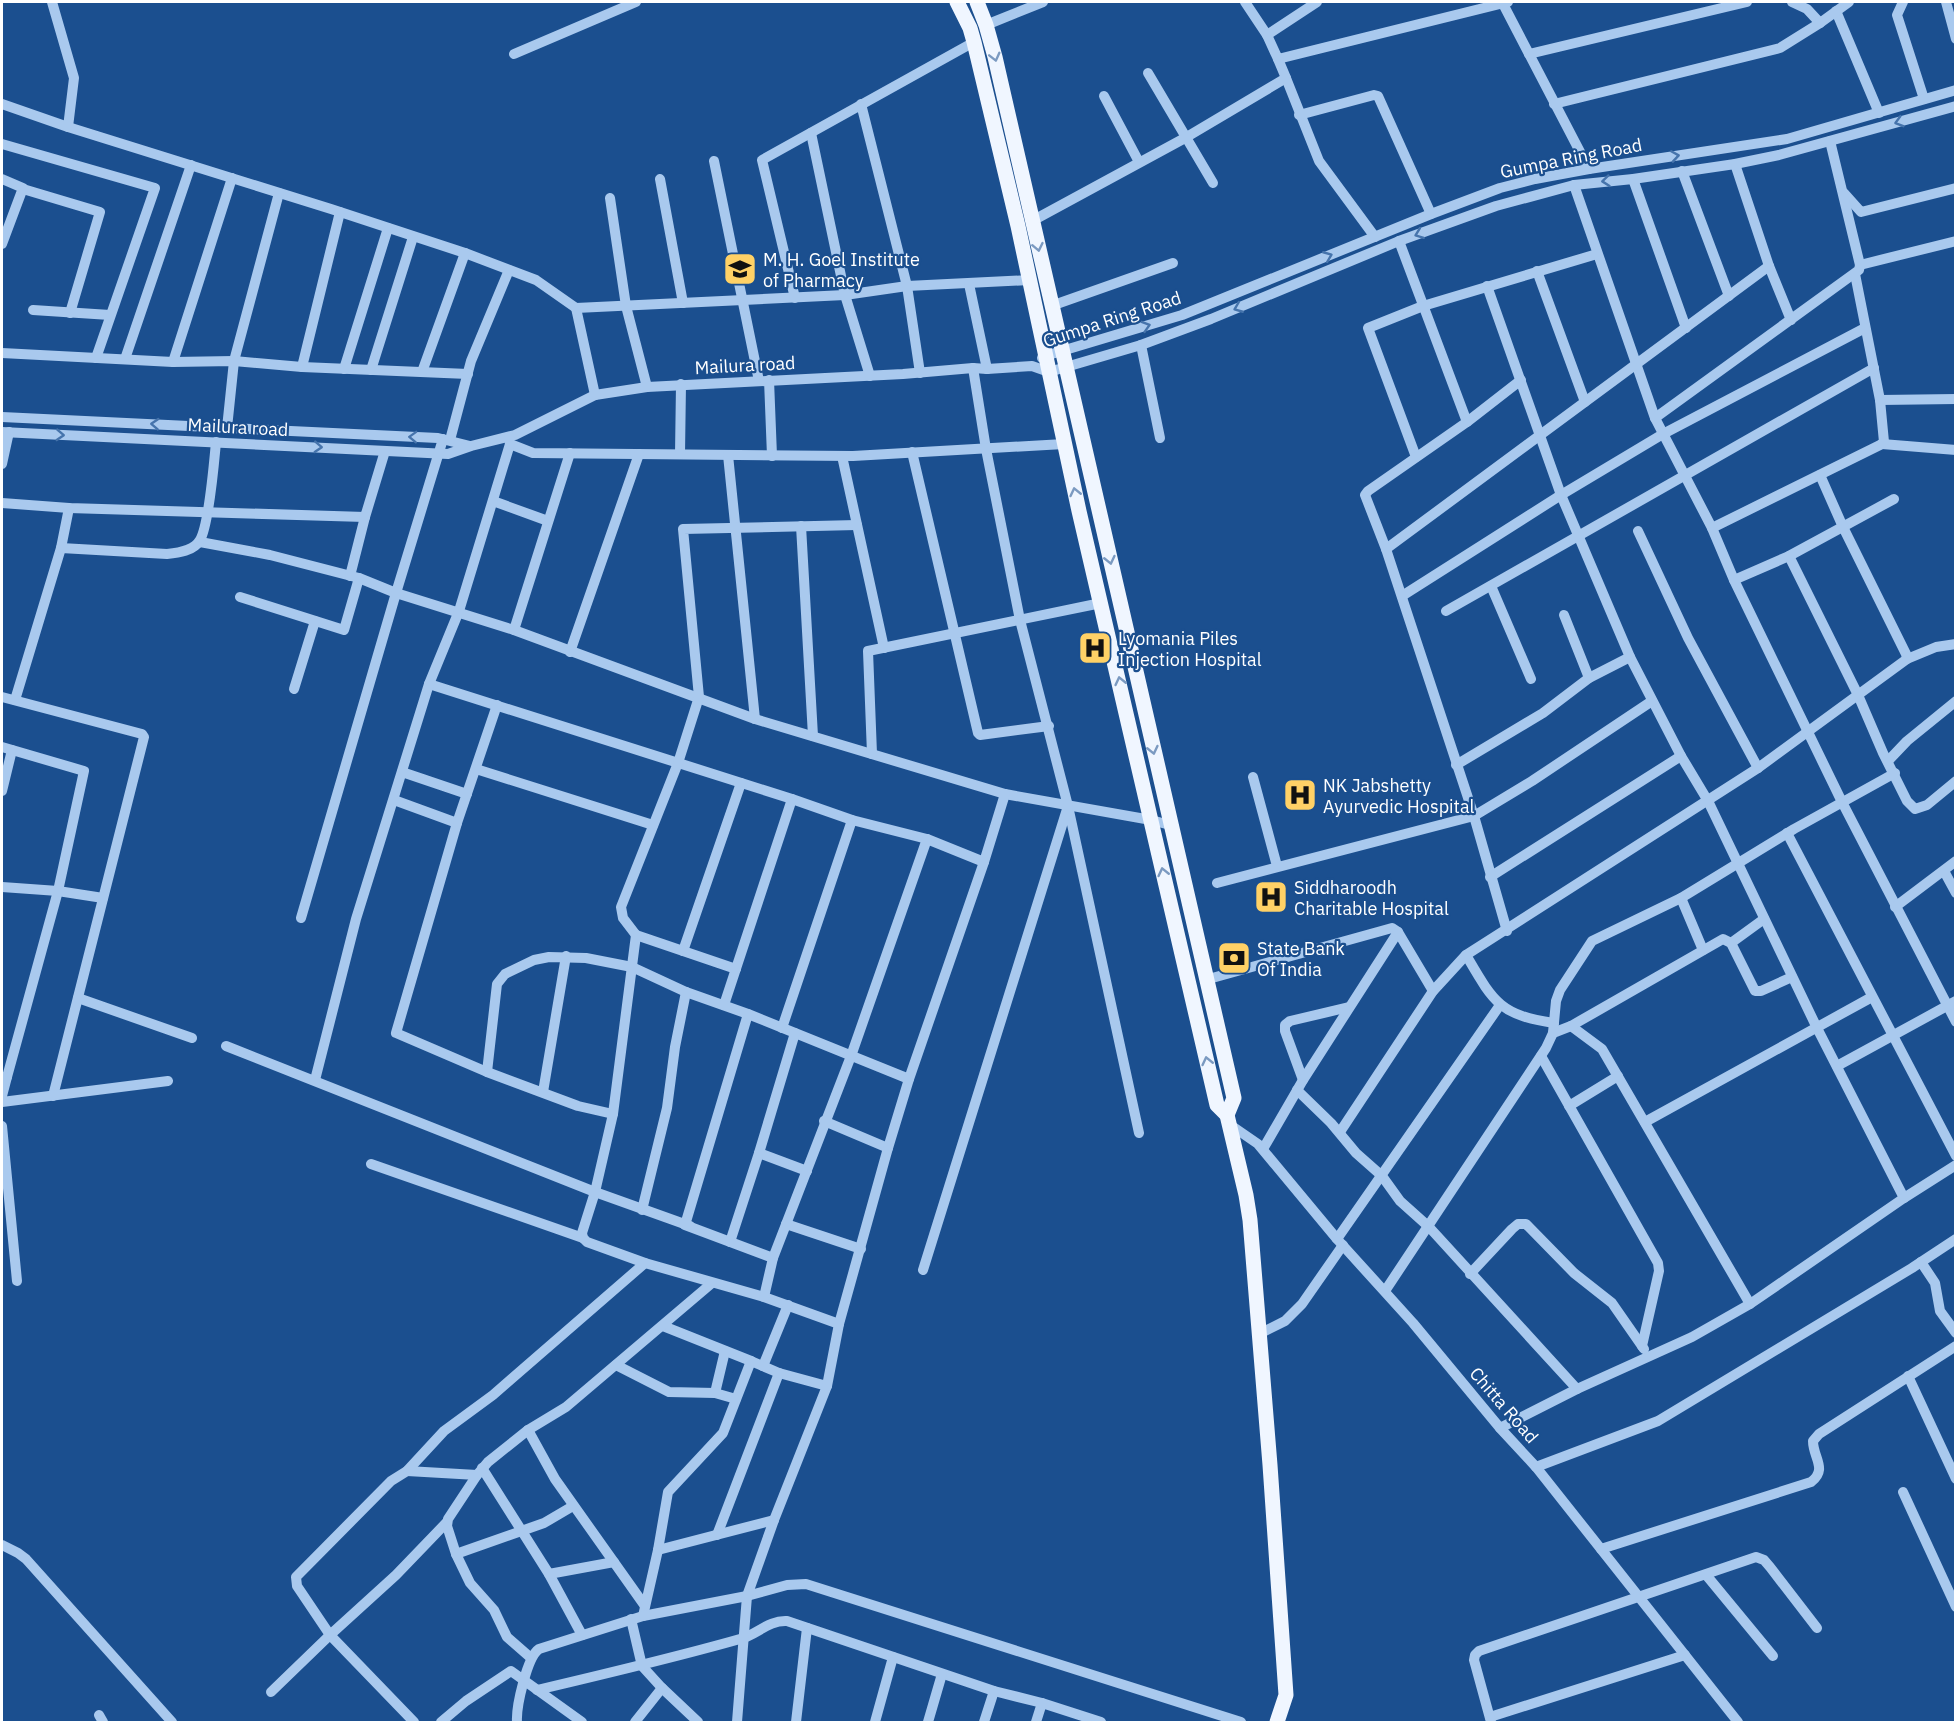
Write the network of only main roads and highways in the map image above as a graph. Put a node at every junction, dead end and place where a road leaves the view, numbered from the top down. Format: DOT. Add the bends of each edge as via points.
graph roads {
  1 [pos="957,2"];
  2 [pos="977,2"];
  3 [pos="1228,1119"];
  4 [pos="1277,1722"];
  3 -- 1 [label="main road, one-way" via="1217,1105 974,42"];
  2 -- 3 [label="main road, one-way" via="986,25 1032,221 1234,1098"];
  3 -- 4 [label="main road" via="1250,1220 1286,1695"];
}
